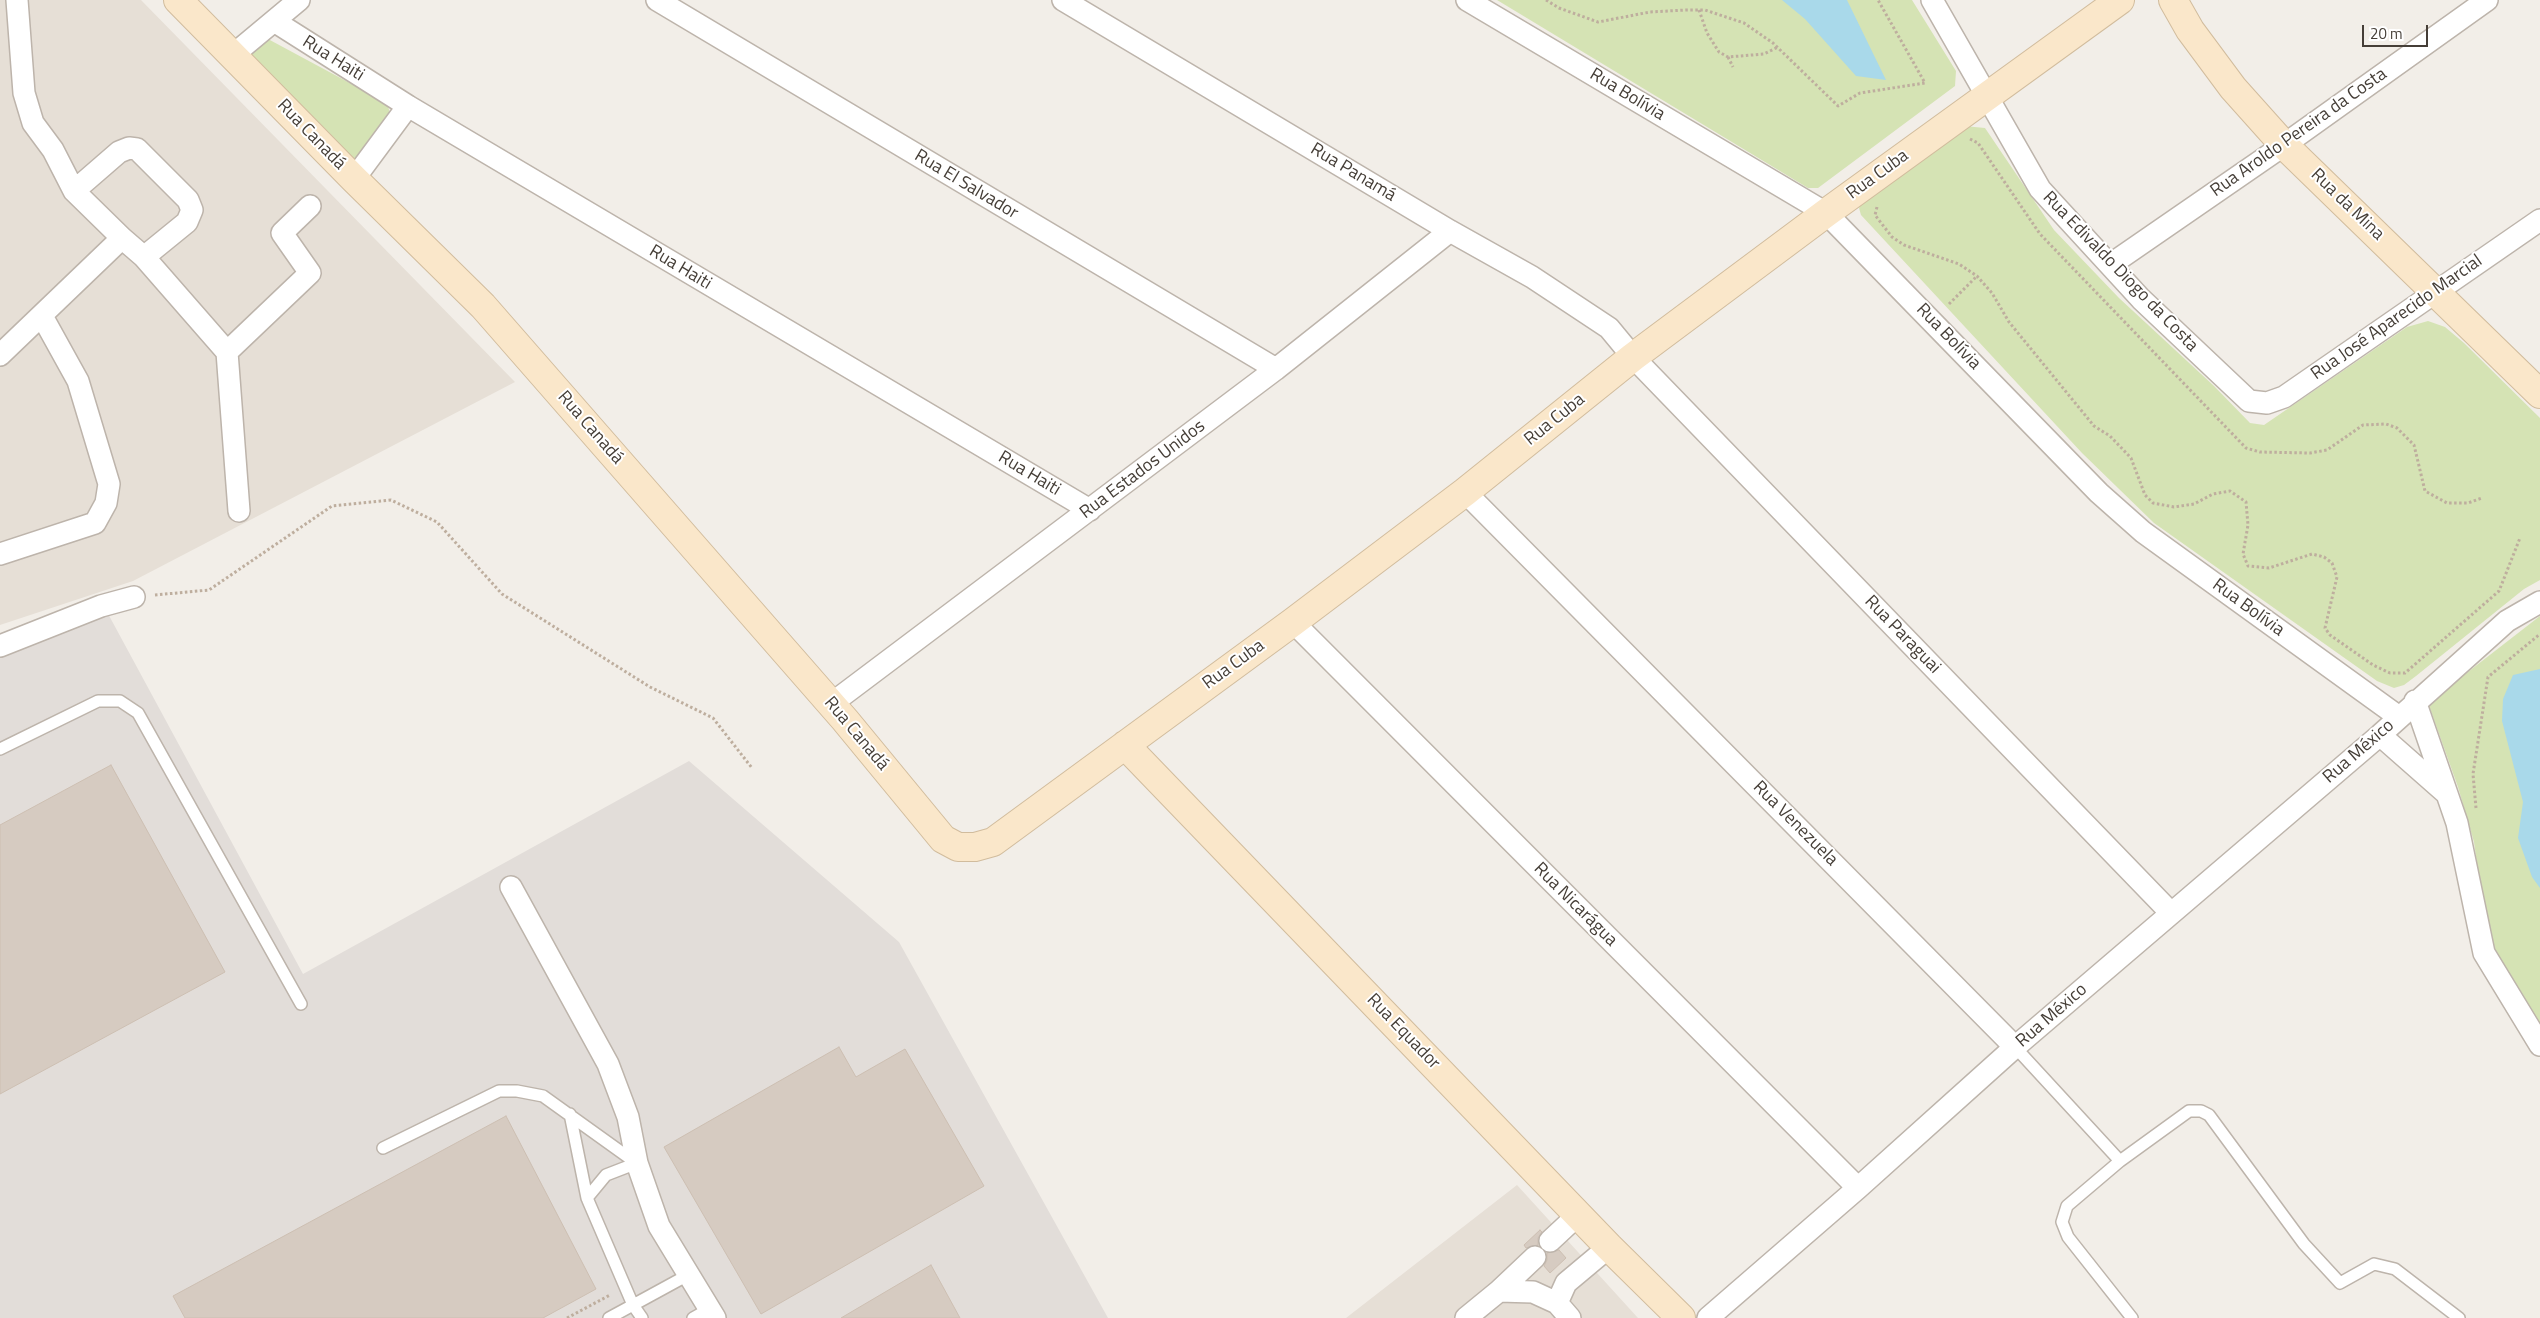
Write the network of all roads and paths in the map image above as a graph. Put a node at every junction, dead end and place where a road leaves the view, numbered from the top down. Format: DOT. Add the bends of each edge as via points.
graph roads {
  1 [pos="17,0"];
  2 [pos="178,0"];
  3 [pos="299,0"];
  4 [pos="656,0"];
  5 [pos="1062,0"];
  6 [pos="1467,0"];
  7 [pos="1546,0"];
  8 [pos="1878,0"];
  9 [pos="1932,0"];
  10 [pos="2120,0"];
  11 [pos="2173,0"];
  12 [pos="2486,0"];
  13 [pos="1699,10"];
  14 [pos="274,21"];
  15 [pos="1778,47"];
  16 [pos="234,55"];
  17 [pos="1728,58"];
  18 [pos="1733,67"];
  19 [pos="1987,95"];
  20 [pos="408,106"];
  21 [pos="1966,141"];
  22 [pos="2284,145"];
  23 [pos="354,179"];
  24 [pos="74,191"];
  25 [pos="1880,205"];
  26 [pos="310,206"];
  27 [pos="1826,213"];
  28 [pos="2540,220"];
  29 [pos="1450,231"];
  30 [pos="122,238"];
  31 [pos="144,257"];
  32 [pos="2110,265"];
  33 [pos="1977,276"];
  34 [pos="2436,292"];
  35 [pos="1949,304"];
  36 [pos="42,316"];
  37 [pos="227,352"];
  38 [pos="0,355"];
  39 [pos="1633,357"];
  40 [pos="1276,370"];
  41 [pos="2540,394"];
  42 [pos="2250,401"];
  43 [pos="1465,492"];
  44 [pos="2482,498"];
  45 [pos="1090,510"];
  46 [pos="238,511"];
  47 [pos="2520,538"];
  48 [pos="0,554"];
  49 [pos="134,597"];
  50 [pos="2540,602"];
  51 [pos="1293,622"];
  52 [pos="2540,634"];
  53 [pos="0,646"];
  54 [pos="2416,702"];
  55 [pos="831,704"];
  56 [pos="2399,717"];
  57 [pos="2380,735"];
  58 [pos="1125,745"];
  59 [pos="0,749"];
  60 [pos="752,768"];
  61 [pos="2449,795"];
  62 [pos="2476,809"];
  63 [pos="993,842"];
  64 [pos="511,888"];
  65 [pos="2171,913"];
  66 [pos="301,1004"];
  67 [pos="2540,1045"];
  68 [pos="2015,1047"];
  69 [pos="570,1114"];
  70 [pos="383,1148"];
  71 [pos="2120,1160"];
  72 [pos="637,1164"];
  73 [pos="1858,1188"];
  74 [pos="587,1198"];
  75 [pos="1579,1214"];
  76 [pos="1550,1241"];
  77 [pos="1609,1247"];
  78 [pos="1535,1257"];
  79 [pos="688,1275"];
  80 [pos="625,1286"];
  81 [pos="1499,1291"];
  82 [pos="633,1305"];
  83 [pos="1563,1311"];
  84 [pos="706,1315"];
  85 [pos="567,1318"];
  86 [pos="609,1318"];
  87 [pos="642,1318"];
  88 [pos="1466,1318"];
  89 [pos="1681,1318"];
  90 [pos="1708,1318"];
  91 [pos="2132,1318"];
  92 [pos="2459,1318"];
  1 -- 24 [label="street" via="24,94 33,123 53,150"];
  2 -- 16 [label="main road, Rua Canadá"];
  3 -- 14 [label="street"];
  4 -- 40 [label="street, Rua El Salvador"];
  5 -- 29 [label="street, Rua Panamá"];
  6 -- 27 [label="street, Rua Bolívia"];
  7 -- 13 [label="path" via="1598,22 1650,12"];
  8 -- 15 [label="path" via="1925,83 1860,93 1838,106"];
  9 -- 19 [label="street, Rua Edivaldo Diogo da Costa"];
  10 -- 19 [label="main road, Rua Cuba"];
  11 -- 22 [label="main road, Rua da Mina" via="2190,30 2233,88"];
  12 -- 22 [label="street, Rua Aroldo Pereira da Costa"];
  13 -- 15 [label="path" via="1744,23"];
  13 -- 17 [label="path" via="1719,52"];
  14 -- 16 [label="street"];
  14 -- 20 [label="street, Rua Haiti"];
  15 -- 17 [label="path" via="1764,54"];
  16 -- 23 [label="main road, Rua Canadá"];
  17 -- 18 [label="path"];
  19 -- 27 [label="main road, Rua Cuba"];
  19 -- 32 [label="street, Rua Edivaldo Diogo da Costa" via="2040,189"];
  20 -- 23 [label="street"];
  20 -- 45 [label="street, Rua Haiti"];
  21 -- 44 [label="path" via="1971,139 1978,143 2040,234 2246,448 2260,452 2318,452 2327,450 2363,425 2386,424 2397,428 2414,445 2425,491 2448,503 2468,503"];
  22 -- 32 [label="street, Rua Aroldo Pereira da Costa"];
  22 -- 34 [label="main road, Rua da Mina"];
  23 -- 55 [label="main road, Rua Canadá" via="483,306"];
  24 -- 30 [label="street"];
  24 -- 31 [label="street" via="119,152 137,149 188,200 192,210 187,222"];
  25 -- 33 [label="path" via="1875,209 1875,216 1892,237 1904,245 1959,264"];
  26 -- 37 [label="street" via="282,232 310,273"];
  27 -- 39 [label="main road, Rua Cuba"];
  27 -- 56 [label="street, Rua Bolívia" via="2099,493 2143,532"];
  28 -- 34 [label="street, Rua José Aparecido Marcial"];
  29 -- 39 [label="street, Rua Panamá" via="1532,277 1609,328"];
  29 -- 40 [label="street, Rua Estados Unidos"];
  30 -- 31 [label="street"];
  30 -- 36 [label="street"];
  31 -- 37 [label="street"];
  32 -- 42 [label="street, Rua Edivaldo Diogo da Costa" via="2141,299"];
  33 -- 35 [label="path"];
  33 -- 47 [label="path" via="1992,293 2009,322 2094,426 2110,436 2131,458 2145,495 2153,503 2162,507 2194,504 2222,491 2230,491 2246,502 2248,524 2243,554 2248,566 2269,568 2312,554 2332,563 2337,577 2325,628 2373,665 2390,673 2405,673 2499,591"];
  34 -- 41 [label="main road, Rua da Mina"];
  34 -- 42 [label="street, Rua José Aparecido Marcial" via="2284,397 2267,403"];
  36 -- 38 [label="street"];
  36 -- 48 [label="street" via="78,381 109,484 106,503 95,523"];
  37 -- 46 [label="street"];
  39 -- 43 [label="main road, Rua Cuba"];
  39 -- 65 [label="street, Rua Paraguai"];
  40 -- 45 [label="street, Rua Estados Unidos"];
  43 -- 51 [label="main road, Rua Cuba"];
  43 -- 68 [label="street, Rua Venezuela"];
  45 -- 55 [label="street, Rua Estados Unidos"];
  49 -- 53 [label="street" via="101,606"];
  49 -- 60 [label="path" via="208,590 332,506 391,500 436,522 502,594 650,687 714,718"];
  50 -- 54 [label="street, Rua México" via="2506,621"];
  51 -- 58 [label="main road, Rua Cuba"];
  51 -- 73 [label="street, Rua Nicarágua"];
  52 -- 62 [label="path" via="2488,677 2474,774"];
  54 -- 56 [label="street, Rua México"];
  54 -- 61 [label="street"];
  55 -- 63 [label="main road, Rua Canadá" via="944,839 958,847 975,848"];
  56 -- 57 [label="street, Rua México"];
  57 -- 61 [label="street"];
  57 -- 65 [label="street, Rua México"];
  58 -- 63 [label="main road, Rua Cuba"];
  58 -- 75 [label="main road, Rua Equador"];
  59 -- 66 [label="lane" via="98,701 120,701 138,713"];
  61 -- 67 [label="street" via="2484,953"];
  64 -- 72 [label="street" via="608,1064 628,1117"];
  65 -- 68 [label="street, Rua México"];
  68 -- 71 [label="lane, Rua Venezuela"];
  68 -- 73 [label="street, Rua México"];
  69 -- 70 [label="lane" via="543,1096 499,1091"];
  69 -- 72 [label="lane"];
  69 -- 74 [label="lane"];
  71 -- 91 [label="lane" via="2067,1206 2062,1222 2068,1237"];
  71 -- 92 [label="lane" via="2189,1111 2201,1111 2209,1115 2304,1244 2340,1283 2374,1264 2395,1269"];
  72 -- 74 [label="lane" via="606,1175"];
  72 -- 79 [label="street" via="659,1226"];
  73 -- 90 [label="street, Rua México"];
  74 -- 80 [label="lane"];
  75 -- 76 [label="street"];
  75 -- 77 [label="main road, Rua Equador"];
  77 -- 83 [label="street" via="1566,1283"];
  77 -- 89 [label="main road, Rua Equador"];
  78 -- 81 [label="street"];
  79 -- 82 [label="lane"];
  79 -- 84 [label="street"];
  80 -- 82 [label="lane"];
  80 -- 85 [label="path"];
  81 -- 83 [label="street" via="1533,1292"];
  81 -- 88 [label="street"];
  82 -- 86 [label="lane"];
  82 -- 87 [label="lane"];
}
